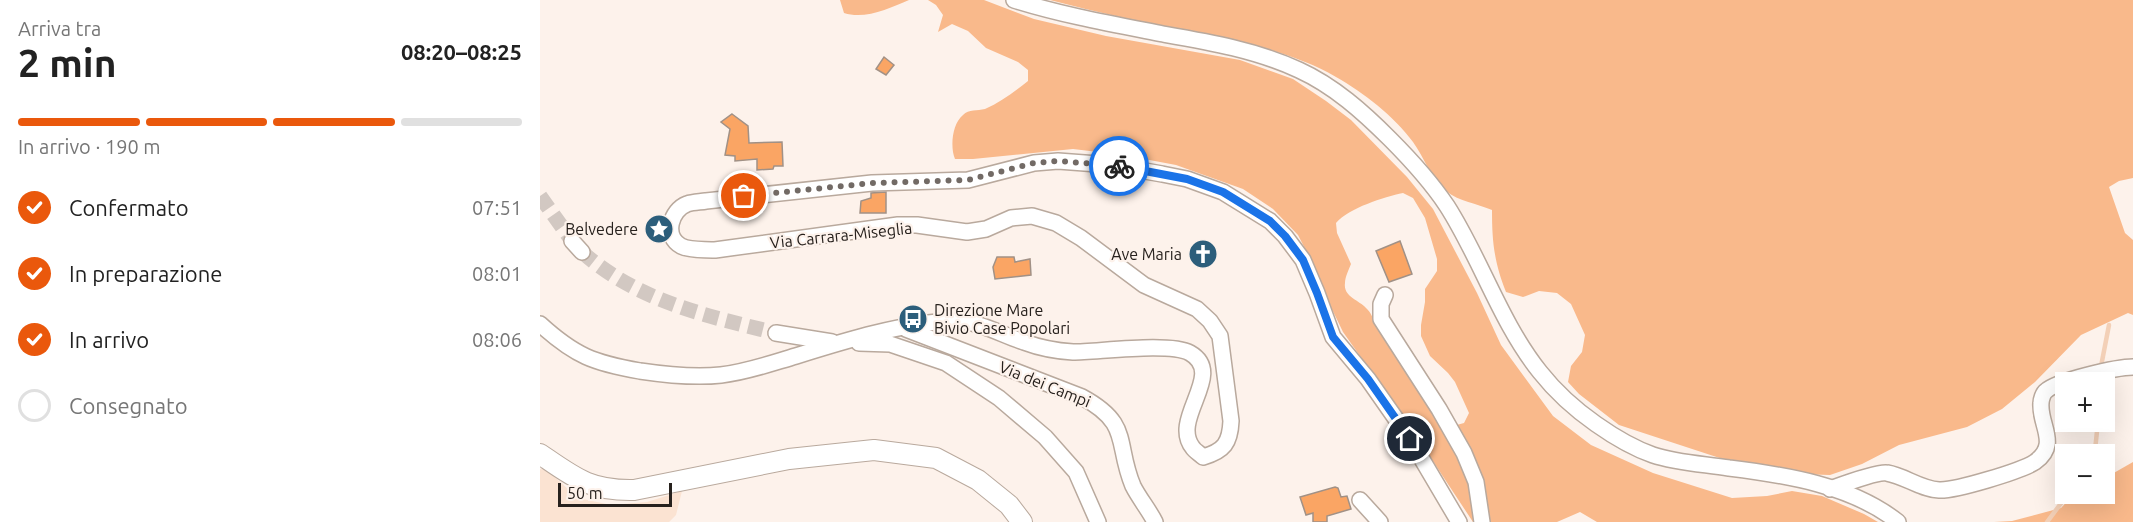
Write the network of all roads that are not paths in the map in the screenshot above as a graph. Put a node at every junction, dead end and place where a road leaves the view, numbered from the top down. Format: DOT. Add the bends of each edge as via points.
graph roads {
  1 [pos="1014,0"];
  2 [pos="1385,295"];
  3 [pos="540,324"];
  4 [pos="903,327"];
  5 [pos="776,333"];
  6 [pos="838,343"];
  7 [pos="2133,368"];
  8 [pos="540,454"];
  9 [pos="1830,489"];
  10 [pos="1360,500"];
  11 [pos="1022,522"];
  12 [pos="1098,522"];
  13 [pos="1155,522"];
  14 [pos="1380,522"];
  15 [pos="1459,522"];
  16 [pos="1482,522"];
  17 [pos="1898,522"];
  1 -- 9 [label="street" via="1085,19 1219,44 1281,63 1321,82 1375,124 1445,203 1529,358 1555,389 1595,424 1654,455 1815,483"];
  2 -- 16 [label="street" via="1382,319 1464,453 1476,482"];
  3 -- 6 [label="street, Via Carrara-Miseglia" via="562,345 586,358 657,374 722,375"];
  4 -- 6 [label="street, Via Carrara-Miseglia"];
  4 -- 13 [label="street, Via dei Campi" via="1099,406 1116,425 1134,487"];
  4 -- 15 [label="street, Via Carrara-Miseglia" via="956,321 1025,343 1074,352 1182,350 1200,363 1202,377 1186,424 1187,438 1203,457 1217,453 1227,442 1231,421 1224,355 1220,336 1210,321 1197,309 1144,285 1056,223 1032,216 1011,218 967,232 898,225 715,250 681,245 671,231 671,221 687,204 706,201 873,183 968,180 1034,163 1058,161 1162,174 1223,192 1270,221 1303,260 1333,337 1410,439"];
  5 -- 6 [label="street"];
  6 -- 12 [label="street" via="890,344 946,363 999,398 1045,437 1076,472"];
  7 -- 9 [label="street" via="2105,370 2045,391 2040,404 2048,441 2035,462 2015,470 1939,490 1885,472"];
  8 -- 11 [label="main road" via="575,478 601,489 618,490 843,453 874,450 936,458 978,480 1009,505"];
  9 -- 17 [label="street" via="1865,502"];
  10 -- 14 [label="street"];
}
